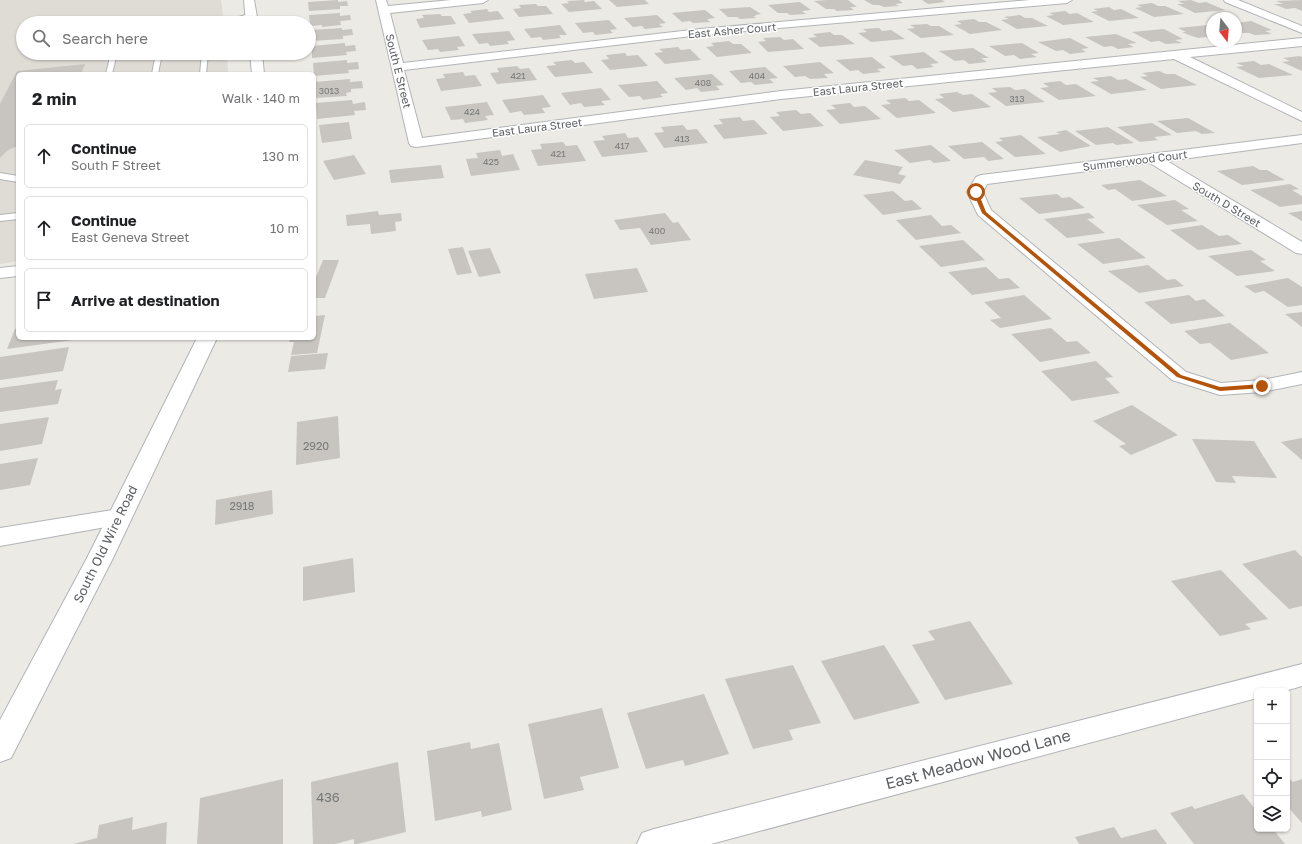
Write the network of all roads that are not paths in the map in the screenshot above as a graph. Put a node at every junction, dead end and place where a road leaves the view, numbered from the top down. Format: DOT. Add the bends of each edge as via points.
graph roads {
  1 [pos="249,0"];
  2 [pos="483,0"];
  3 [pos="1067,0"];
  4 [pos="1229,0"];
  5 [pos="382,5"];
  6 [pos="252,16"];
  7 [pos="1302,30"];
  8 [pos="1302,42"];
  9 [pos="1176,55"];
  10 [pos="112,60"];
  11 [pos="158,60"];
  12 [pos="204,60"];
  13 [pos="257,60"];
  14 [pos="398,67"];
  15 [pos="109,72"];
  16 [pos="155,72"];
  17 [pos="203,72"];
  18 [pos="258,72"];
  19 [pos="1302,118"];
  20 [pos="1302,139"];
  21 [pos="416,143"];
  22 [pos="1152,158"];
  23 [pos="0,176"];
  24 [pos="16,180"];
  25 [pos="16,216"];
  26 [pos="0,218"];
  27 [pos="1302,249"];
  28 [pos="16,271"];
  29 [pos="0,273"];
  30 [pos="205,340"];
  31 [pos="1302,378"];
  32 [pos="118,517"];
  33 [pos="0,537"];
  34 [pos="1302,675"];
  35 [pos="0,749"];
  36 [pos="654,844"];
  1 -- 6 [label="street"];
  2 -- 5 [label="street"];
  3 -- 14 [label="street, East Asher Court" via="700,32"];
  4 -- 7 [label="street"];
  5 -- 14 [label="street, South E Street"];
  8 -- 9 [label="street, East Laura Street"];
  9 -- 19 [label="street"];
  9 -- 21 [label="street, East Laura Street" via="781,95"];
  10 -- 15 [label="lane"];
  11 -- 16 [label="lane"];
  12 -- 17 [label="lane"];
  13 -- 18 [label="street"];
  14 -- 21 [label="street, South E Street"];
  20 -- 22 [label="street, Summerwood Court"];
  22 -- 27 [label="street, South D Street"];
  22 -- 31 [label="street, Summerwood Court" via="981,180 976,192 984,212 1179,376 1220,389 1262,386"];
  23 -- 24 [label="lane"];
  25 -- 26 [label="lane"];
  28 -- 29 [label="street"];
  30 -- 32 [label="street, South Old Wire Road"];
  32 -- 33 [label="street"];
  32 -- 35 [label="street, South Old Wire Road" via="100,558"];
  34 -- 36 [label="street, East Meadow Wood Lane"];
}
